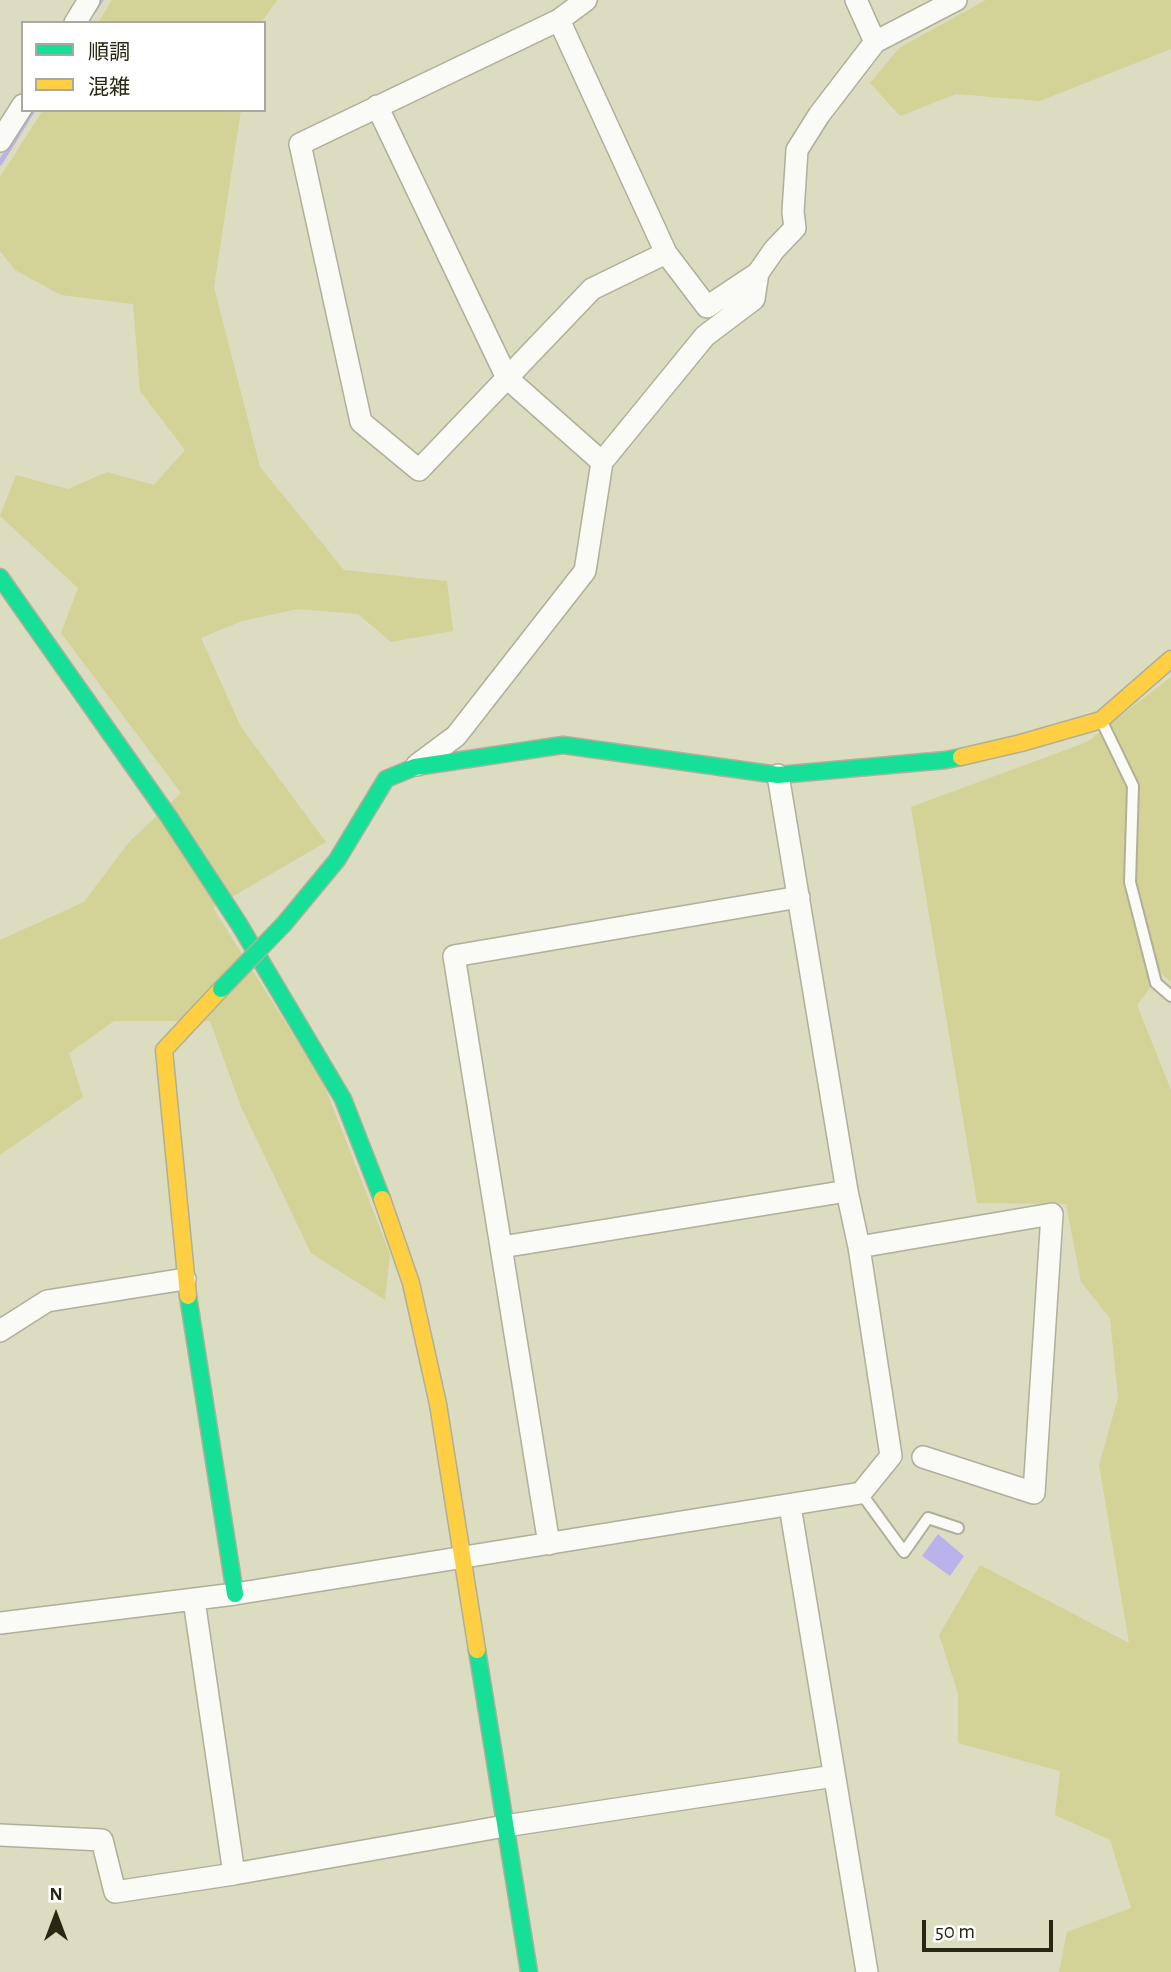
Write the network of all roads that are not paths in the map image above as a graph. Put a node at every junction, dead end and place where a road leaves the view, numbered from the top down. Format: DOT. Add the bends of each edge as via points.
graph roads {
  1 [pos="89,0"];
  2 [pos="586,0"];
  3 [pos="856,0"];
  4 [pos="956,0"];
  5 [pos="559,20"];
  6 [pos="76,21"];
  7 [pos="874,43"];
  8 [pos="377,106"];
  9 [pos="21,108"];
  10 [pos="0,141"];
  11 [pos="666,253"];
  12 [pos="758,273"];
  13 [pos="507,378"];
  14 [pos="602,462"];
  15 [pos="0,578"];
  16 [pos="1171,659"];
  17 [pos="1101,720"];
  18 [pos="415,767"];
  19 [pos="778,775"];
  20 [pos="799,897"];
  21 [pos="1171,996"];
  22 [pos="847,1191"];
  23 [pos="502,1247"];
  24 [pos="859,1247"];
  25 [pos="185,1279"];
  26 [pos="0,1331"];
  27 [pos="923,1457"];
  28 [pos="861,1493"];
  29 [pos="790,1506"];
  30 [pos="958,1528"];
  31 [pos="549,1544"];
  32 [pos="463,1556"];
  33 [pos="235,1594"];
  34 [pos="194,1600"];
  35 [pos="0,1623"];
  36 [pos="834,1776"];
  37 [pos="505,1826"];
  38 [pos="0,1835"];
  39 [pos="234,1874"];
  40 [pos="529,1972"];
  41 [pos="867,1972"];
  1 -- 6 [label="street"];
  2 -- 5 [label="street"];
  3 -- 7 [label="street"];
  4 -- 7 [label="street"];
  5 -- 8 [label="street"];
  5 -- 11 [label="street"];
  7 -- 12 [label="street" via="797,150 795,228"];
  8 -- 13 [label="street"];
  8 -- 13 [label="street" via="300,144 361,422 419,470"];
  9 -- 10 [label="street"];
  11 -- 12 [label="street" via="707,307"];
  11 -- 13 [label="street" via="592,289"];
  12 -- 14 [label="street" via="754,299 705,336"];
  13 -- 14 [label="street"];
  14 -- 18 [label="street" via="585,571 456,736"];
  15 -- 32 [label="street" via="169,817 343,1099 411,1283 438,1404"];
  16 -- 17 [label="street"];
  17 -- 19 [label="street" via="946,760"];
  17 -- 21 [label="lane" via="1133,786 1130,882 1156,983"];
  18 -- 19 [label="street" via="563,745"];
  18 -- 25 [label="street, bridge" via="386,779 337,860 284,924 164,1050"];
  19 -- 20 [label="street"];
  20 -- 22 [label="street"];
  20 -- 23 [label="street" via="454,956"];
  22 -- 23 [label="street"];
  22 -- 24 [label="street"];
  23 -- 31 [label="street"];
  24 -- 27 [label="street" via="1052,1213 1034,1493"];
  24 -- 28 [label="street" via="891,1456"];
  25 -- 26 [label="street" via="47,1301"];
  25 -- 33 [label="street"];
  28 -- 29 [label="street"];
  28 -- 30 [label="lane" via="904,1552 928,1518"];
  29 -- 31 [label="street"];
  29 -- 36 [label="street"];
  31 -- 32 [label="street"];
  32 -- 33 [label="street"];
  32 -- 37 [label="street"];
  33 -- 34 [label="street"];
  34 -- 35 [label="street"];
  34 -- 39 [label="street"];
  36 -- 37 [label="street"];
  36 -- 41 [label="street"];
  37 -- 39 [label="street"];
  37 -- 40 [label="street"];
  38 -- 39 [label="street" via="102,1840 115,1892"];
}
